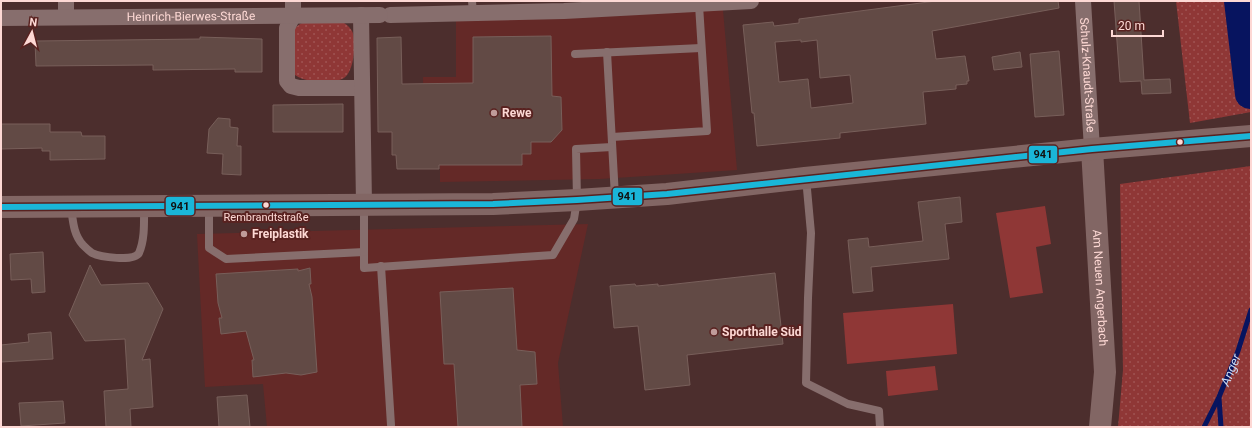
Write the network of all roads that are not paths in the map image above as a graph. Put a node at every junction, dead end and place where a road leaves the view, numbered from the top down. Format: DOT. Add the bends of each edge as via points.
graph roads {
  1 [pos="751,1"];
  2 [pos="1083,1"];
  3 [pos="699,5"];
  4 [pos="472,7"];
  5 [pos="66,9"];
  6 [pos="293,9"];
  7 [pos="361,15"];
  8 [pos="1,18"];
  9 [pos="701,48"];
  10 [pos="607,52"];
  11 [pos="575,54"];
  12 [pos="362,88"];
  13 [pos="1251,136"];
  14 [pos="612,137"];
  15 [pos="612,147"];
  16 [pos="1092,149"];
  17 [pos="805,178"];
  18 [pos="615,197"];
  19 [pos="576,200"];
  20 [pos="364,204"];
  21 [pos="209,205"];
  22 [pos="71,206"];
  23 [pos="144,206"];
  24 [pos="1,207"];
  25 [pos="364,252"];
  26 [pos="381,266"];
  27 [pos="391,425"];
  28 [pos="880,427"];
  29 [pos="1100,427"];
  1 -- 3 [label="street, Heinrich-Bierwes-Straße"];
  2 -- 16 [label="street, Schulz-Knaudt-Straße"];
  3 -- 4 [label="street, Heinrich-Bierwes-Straße"];
  3 -- 9 [label="lane"];
  4 -- 7 [label="street, Heinrich-Bierwes-Straße"];
  5 -- 6 [label="street, Heinrich-Bierwes-Straße"];
  5 -- 8 [label="street, Heinrich-Bierwes-Straße"];
  6 -- 7 [label="street, Heinrich-Bierwes-Straße"];
  6 -- 12 [label="street" via="287,28 287,81 291,86"];
  7 -- 12 [label="street"];
  9 -- 10 [label="lane"];
  9 -- 14 [label="lane" via="707,131"];
  10 -- 11 [label="lane"];
  10 -- 14 [label="lane"];
  12 -- 20 [label="street"];
  13 -- 16 [label="main road"];
  14 -- 15 [label="lane"];
  15 -- 18 [label="lane"];
  15 -- 19 [label="lane" via="576,149"];
  16 -- 17 [label="main road"];
  16 -- 29 [label="main road, Am Neuen Angerbach" via="1105,372"];
  17 -- 18 [label="main road" via="667,194"];
  17 -- 28 [label="lane" via="812,233 806,383 848,404 879,411"];
  18 -- 19 [label="main road"];
  19 -- 20 [label="main road" via="493,204"];
  19 -- 26 [label="lane" via="574,219 553,255"];
  20 -- 21 [label="main road"];
  20 -- 25 [label="lane"];
  21 -- 23 [label="main road"];
  21 -- 25 [label="lane" via="209,248 226,258"];
  22 -- 23 [label="main road"];
  22 -- 23 [label="lane" via="75,233 82,244 92,253 125,259 135,257 139,253 144,232"];
  22 -- 24 [label="main road"];
  25 -- 26 [label="lane" via="364,268"];
  26 -- 27 [label="lane"];
}
